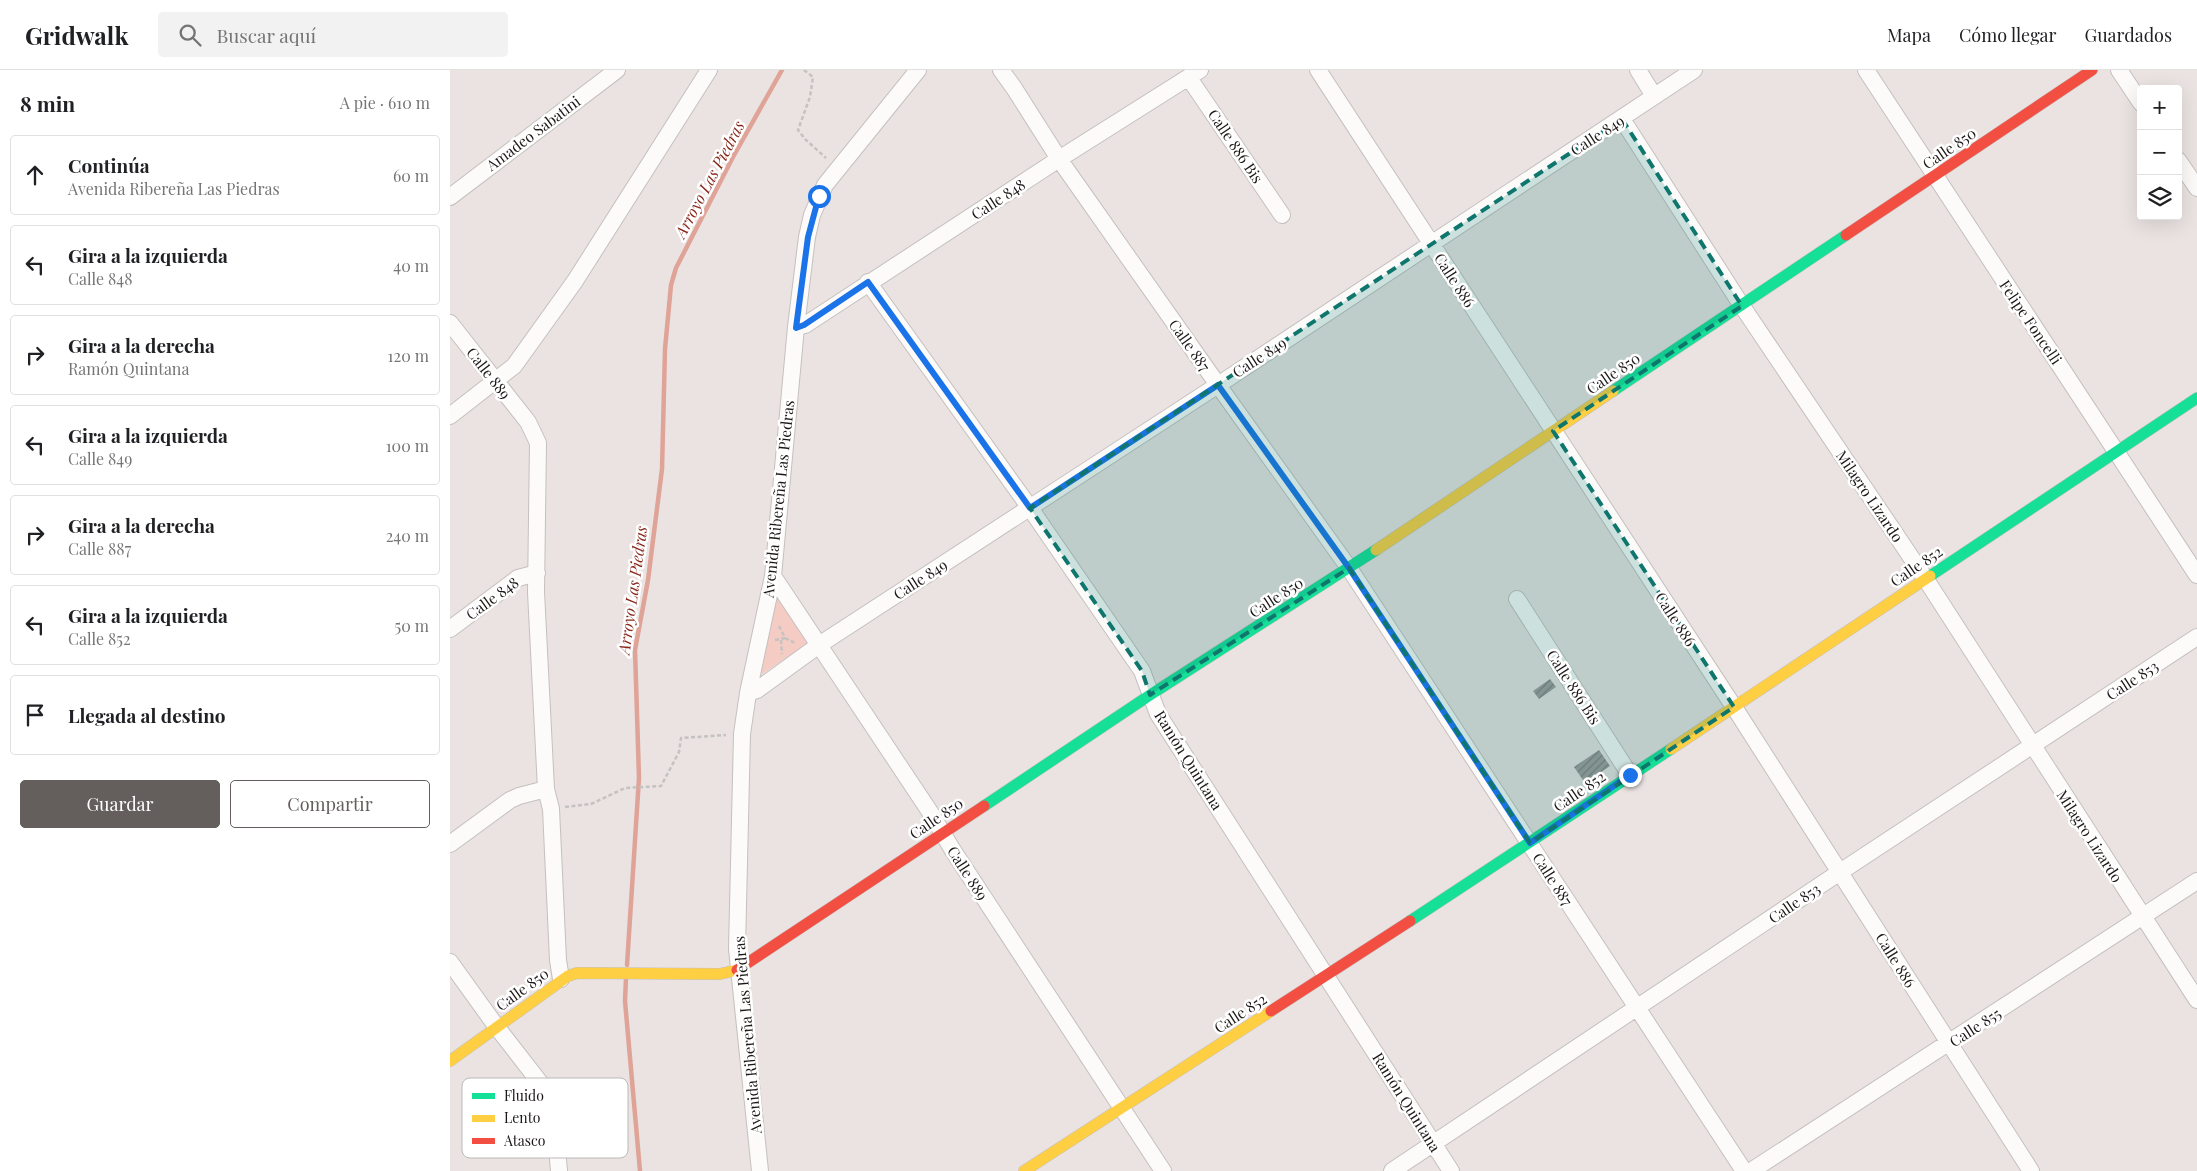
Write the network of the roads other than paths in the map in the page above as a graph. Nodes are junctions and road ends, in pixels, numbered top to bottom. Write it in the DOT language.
graph roads {
  1 [pos="617,70"];
  2 [pos="709,70"];
  3 [pos="918,70"];
  4 [pos="1001,70"];
  5 [pos="1318,70"];
  6 [pos="1638,70"];
  7 [pos="1694,70"];
  8 [pos="1866,70"];
  9 [pos="2092,70"];
  10 [pos="2119,70"];
  11 [pos="1195,74"];
  12 [pos="1654,96"];
  13 [pos="2137,97"];
  14 [pos="1622,119"];
  15 [pos="1059,159"];
  16 [pos="2182,166"];
  17 [pos="1934,176"];
  18 [pos="2197,188"];
  19 [pos="450,197"];
  20 [pos="1282,215"];
  21 [pos="1431,244"];
  22 [pos="868,282"];
  23 [pos="1742,306"];
  24 [pos="450,323"];
  25 [pos="796,328"];
  26 [pos="496,382"];
  27 [pos="1218,385"];
  28 [pos="2197,398"];
  29 [pos="450,416"];
  30 [pos="1553,431"];
  31 [pos="2118,452"];
  32 [pos="1030,508"];
  33 [pos="1349,568"];
  34 [pos="537,573"];
  35 [pos="2197,575"];
  36 [pos="773,576"];
  37 [pos="1925,578"];
  38 [pos="1517,599"];
  39 [pos="450,628"];
  40 [pos="2197,637"];
  41 [pos="819,645"];
  42 [pos="748,693"];
  43 [pos="1150,694"];
  44 [pos="1734,707"];
  45 [pos="2032,746"];
  46 [pos="1630,775"];
  47 [pos="546,789"];
  48 [pos="942,832"];
  49 [pos="1530,843"];
  50 [pos="450,844"];
  51 [pos="1840,872"];
  52 [pos="2197,881"];
  53 [pos="2143,916"];
  54 [pos="450,962"];
  55 [pos="739,970"];
  56 [pos="1326,974"];
  57 [pos="561,979"];
  58 [pos="2197,1000"];
  59 [pos="1636,1008"];
  60 [pos="496,1026"];
  61 [pos="1949,1044"];
  62 [pos="450,1061"];
  63 [pos="536,1078"];
  64 [pos="1122,1107"];
  65 [pos="1433,1145"];
  66 [pos="558,1158"];
  67 [pos="559,1171"];
  68 [pos="760,1171"];
  69 [pos="1024,1171"];
  70 [pos="1163,1171"];
  71 [pos="1392,1171"];
  72 [pos="1451,1171"];
  73 [pos="1744,1171"];
  74 [pos="1751,1171"];
  75 [pos="2032,1171"];
  1 -- 19 [label="street, Amadeo Sabatini"];
  2 -- 26 [label="street"];
  3 -- 25 [label="street, Avenida Ribereña Las Piedras"];
  4 -- 15 [label="street, Calle 887"];
  5 -- 21 [label="street, Calle 886"];
  6 -- 12 [label="street"];
  7 -- 12 [label="street, Calle 849"];
  8 -- 17 [label="street, Felipe Foncelli"];
  9 -- 17 [label="main road, Calle 850"];
  10 -- 13 [label="street"];
  11 -- 15 [label="street, Calle 848"];
  11 -- 20 [label="street, Calle 886 Bis"];
  12 -- 14 [label="street, Calle 849"];
  14 -- 21 [label="street, Calle 849"];
  14 -- 23 [label="street, Milagro Lizardo"];
  15 -- 22 [label="street, Calle 848"];
  15 -- 27 [label="street, Calle 887"];
  16 -- 18 [label="street"];
  17 -- 23 [label="main road, Calle 850"];
  17 -- 31 [label="street, Felipe Foncelli"];
  21 -- 27 [label="street, Calle 849"];
  21 -- 30 [label="street, Calle 886"];
  22 -- 25 [label="street, Calle 848"];
  22 -- 32 [label="street, Ramón Quintana"];
  23 -- 30 [label="main road, Calle 850"];
  23 -- 37 [label="street, Milagro Lizardo"];
  24 -- 26 [label="street, Calle 889"];
  25 -- 36 [label="street, Avenida Ribereña Las Piedras"];
  26 -- 29 [label="street"];
  26 -- 34 [label="street, Calle 889"];
  27 -- 32 [label="street, Calle 849"];
  27 -- 33 [label="street, Calle 887"];
  28 -- 31 [label="main road, Calle 852"];
  30 -- 33 [label="main road, Calle 850"];
  30 -- 44 [label="street, Calle 886"];
  31 -- 35 [label="street, Felipe Foncelli"];
  31 -- 37 [label="main road, Calle 852"];
  32 -- 41 [label="street, Calle 849"];
  32 -- 43 [label="street, Ramón Quintana"];
  33 -- 43 [label="main road, Calle 850"];
  33 -- 49 [label="street, Calle 887"];
  34 -- 39 [label="street, Calle 848"];
  34 -- 47 [label="street"];
  36 -- 41 [label="street, Calle 889"];
  36 -- 42 [label="street, Avenida Ribereña Las Piedras"];
  37 -- 44 [label="main road, Calle 852"];
  37 -- 45 [label="street, Milagro Lizardo"];
  38 -- 46 [label="street, Calle 886 Bis"];
  40 -- 45 [label="street, Calle 853"];
  41 -- 42 [label="street, Calle 849"];
  41 -- 48 [label="street, Calle 889"];
  42 -- 55 [label="street, Avenida Ribereña Las Piedras"];
  43 -- 48 [label="main road, Calle 850"];
  43 -- 56 [label="street, Ramón Quintana"];
  44 -- 46 [label="main road, Calle 852"];
  44 -- 51 [label="street, Calle 886"];
  45 -- 51 [label="street, Calle 853"];
  45 -- 53 [label="street, Milagro Lizardo"];
  46 -- 49 [label="main road, Calle 852"];
  47 -- 50 [label="street"];
  47 -- 57 [label="street"];
  48 -- 55 [label="main road, Calle 850"];
  48 -- 64 [label="street, Calle 889"];
  49 -- 56 [label="main road, Calle 852"];
  49 -- 59 [label="street, Calle 887"];
  51 -- 59 [label="street, Calle 853"];
  51 -- 61 [label="street, Calle 886"];
  52 -- 53 [label="street, Calle 855"];
  53 -- 58 [label="street, Milagro Lizardo"];
  53 -- 61 [label="street, Calle 855"];
  54 -- 60 [label="street"];
  55 -- 57 [label="main road, Calle 850"];
  55 -- 68 [label="street, Avenida Ribereña Las Piedras"];
  56 -- 64 [label="main road, Calle 852"];
  56 -- 65 [label="street, Ramón Quintana"];
  57 -- 60 [label="main road, Calle 850"];
  59 -- 65 [label="street, Calle 853"];
  59 -- 73 [label="street, Calle 887"];
  60 -- 62 [label="main road, Calle 850"];
  60 -- 63 [label="street"];
  61 -- 74 [label="street, Calle 855"];
  61 -- 75 [label="street, Calle 886"];
  64 -- 69 [label="main road, Calle 852"];
  64 -- 70 [label="street, Calle 889"];
  65 -- 71 [label="street, Calle 853"];
  65 -- 72 [label="street, Ramón Quintana"];
  66 -- 67 [label="street"];
}
